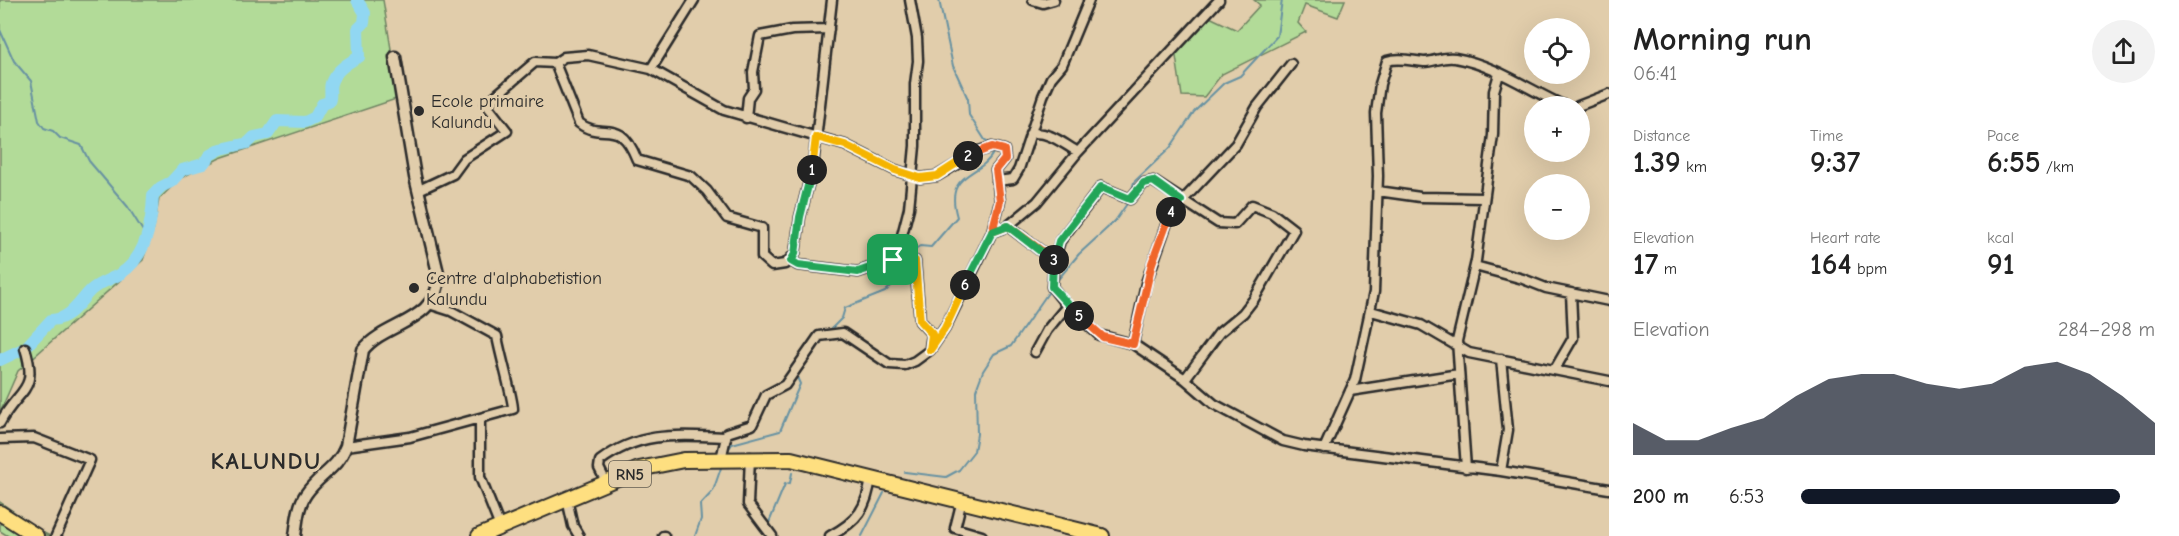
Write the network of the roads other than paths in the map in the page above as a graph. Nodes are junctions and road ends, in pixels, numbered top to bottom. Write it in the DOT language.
graph roads {
  1 [pos="694,0"];
  2 [pos="832,0"];
  3 [pos="910,0"];
  4 [pos="1033,0"];
  5 [pos="1054,0"];
  6 [pos="1089,0"];
  7 [pos="1219,0"];
  8 [pos="829,29"];
  9 [pos="395,57"];
  10 [pos="555,63"];
  11 [pos="1291,64"];
  12 [pos="651,69"];
  13 [pos="1499,74"];
  14 [pos="1608,94"];
  15 [pos="1542,96"];
  16 [pos="1590,101"];
  17 [pos="1609,106"];
  18 [pos="746,118"];
  19 [pos="1030,135"];
  20 [pos="816,137"];
  21 [pos="1078,152"];
  22 [pos="912,176"];
  23 [pos="997,181"];
  24 [pos="419,190"];
  25 [pos="1378,191"];
  26 [pos="1483,198"];
  27 [pos="1181,201"];
  28 [pos="1008,226"];
  29 [pos="992,232"];
  30 [pos="893,260"];
  31 [pos="791,261"];
  32 [pos="1053,261"];
  33 [pos="1475,266"];
  34 [pos="1571,293"];
  35 [pos="1609,301"];
  36 [pos="429,304"];
  37 [pos="1067,306"];
  38 [pos="1371,311"];
  39 [pos="1133,344"];
  40 [pos="26,348"];
  41 [pos="1458,348"];
  42 [pos="930,350"];
  43 [pos="1035,351"];
  44 [pos="1501,359"];
  45 [pos="1555,369"];
  46 [pos="1459,374"];
  47 [pos="1185,379"];
  48 [pos="1609,381"];
  49 [pos="1350,391"];
  50 [pos="480,419"];
  51 [pos="0,423"];
  52 [pos="724,437"];
  53 [pos="0,439"];
  54 [pos="346,446"];
  55 [pos="1324,449"];
  56 [pos="750,457"];
  57 [pos="721,459"];
  58 [pos="1466,468"];
  59 [pos="1501,471"];
  60 [pos="871,477"];
  61 [pos="607,484"];
  62 [pos="1609,489"];
  63 [pos="567,499"];
  64 [pos="962,500"];
  65 [pos="0,513"];
  66 [pos="500,527"];
  67 [pos="971,535"];
  68 [pos="36,536"];
  69 [pos="56,536"];
  70 [pos="295,536"];
  71 [pos="479,536"];
  72 [pos="579,536"];
  73 [pos="772,536"];
  74 [pos="830,536"];
  75 [pos="982,536"];
  76 [pos="1102,536"];
  1 -- 12 [label="street"];
  2 -- 8 [label="street"];
  3 -- 22 [label="street"];
  4 -- 5 [label="street"];
  6 -- 19 [label="street"];
  7 -- 21 [label="street"];
  8 -- 18 [label="street"];
  8 -- 20 [label="street"];
  9 -- 24 [label="street"];
  10 -- 12 [label="street"];
  10 -- 24 [label="street"];
  10 -- 31 [label="street"];
  11 -- 27 [label="street"];
  12 -- 18 [label="street"];
  13 -- 15 [label="street"];
  13 -- 25 [label="street"];
  13 -- 26 [label="street"];
  14 -- 16 [label="street"];
  14 -- 17 [label="street"];
  18 -- 20 [label="street"];
  19 -- 21 [label="street"];
  19 -- 23 [label="street"];
  20 -- 22 [label="street"];
  20 -- 31 [label="street"];
  21 -- 28 [label="street"];
  22 -- 23 [label="street"];
  22 -- 30 [label="street"];
  23 -- 29 [label="street"];
  24 -- 36 [label="street"];
  25 -- 26 [label="street"];
  25 -- 38 [label="street"];
  26 -- 33 [label="street"];
  27 -- 32 [label="street"];
  27 -- 39 [label="street"];
  27 -- 47 [label="street"];
  28 -- 29 [label="street"];
  28 -- 32 [label="street"];
  29 -- 42 [label="street"];
  30 -- 31 [label="street"];
  30 -- 42 [label="street"];
  32 -- 37 [label="street"];
  33 -- 34 [label="street"];
  33 -- 41 [label="street"];
  34 -- 35 [label="street"];
  34 -- 45 [label="street"];
  36 -- 50 [label="street"];
  36 -- 54 [label="street"];
  37 -- 39 [label="street"];
  37 -- 43 [label="street"];
  38 -- 41 [label="street"];
  38 -- 49 [label="street"];
  39 -- 47 [label="street"];
  40 -- 51 [label="street"];
  41 -- 44 [label="street"];
  41 -- 46 [label="street"];
  42 -- 52 [label="street"];
  44 -- 45 [label="street"];
  44 -- 59 [label="street"];
  45 -- 48 [label="street"];
  46 -- 49 [label="street"];
  46 -- 58 [label="street"];
  47 -- 55 [label="street"];
  49 -- 55 [label="street"];
  50 -- 54 [label="street"];
  50 -- 66 [label="street"];
  52 -- 57 [label="street"];
  52 -- 61 [label="street"];
  53 -- 69 [label="street"];
  54 -- 70 [label="street"];
  55 -- 58 [label="street"];
  56 -- 57 [label="highway, RN5"];
  56 -- 60 [label="highway, RN5"];
  56 -- 73 [label="street"];
  57 -- 61 [label="highway, RN5"];
  58 -- 59 [label="street"];
  59 -- 62 [label="street"];
  60 -- 64 [label="highway, RN5"];
  60 -- 74 [label="street"];
  61 -- 63 [label="highway, RN5"];
  63 -- 66 [label="highway, RN5"];
  63 -- 72 [label="street"];
  64 -- 67 [label="street"];
  64 -- 76 [label="highway, RN5"];
  65 -- 68 [label="highway"];
  66 -- 71 [label="highway, RN5"];
  67 -- 75 [label="street"];
}
